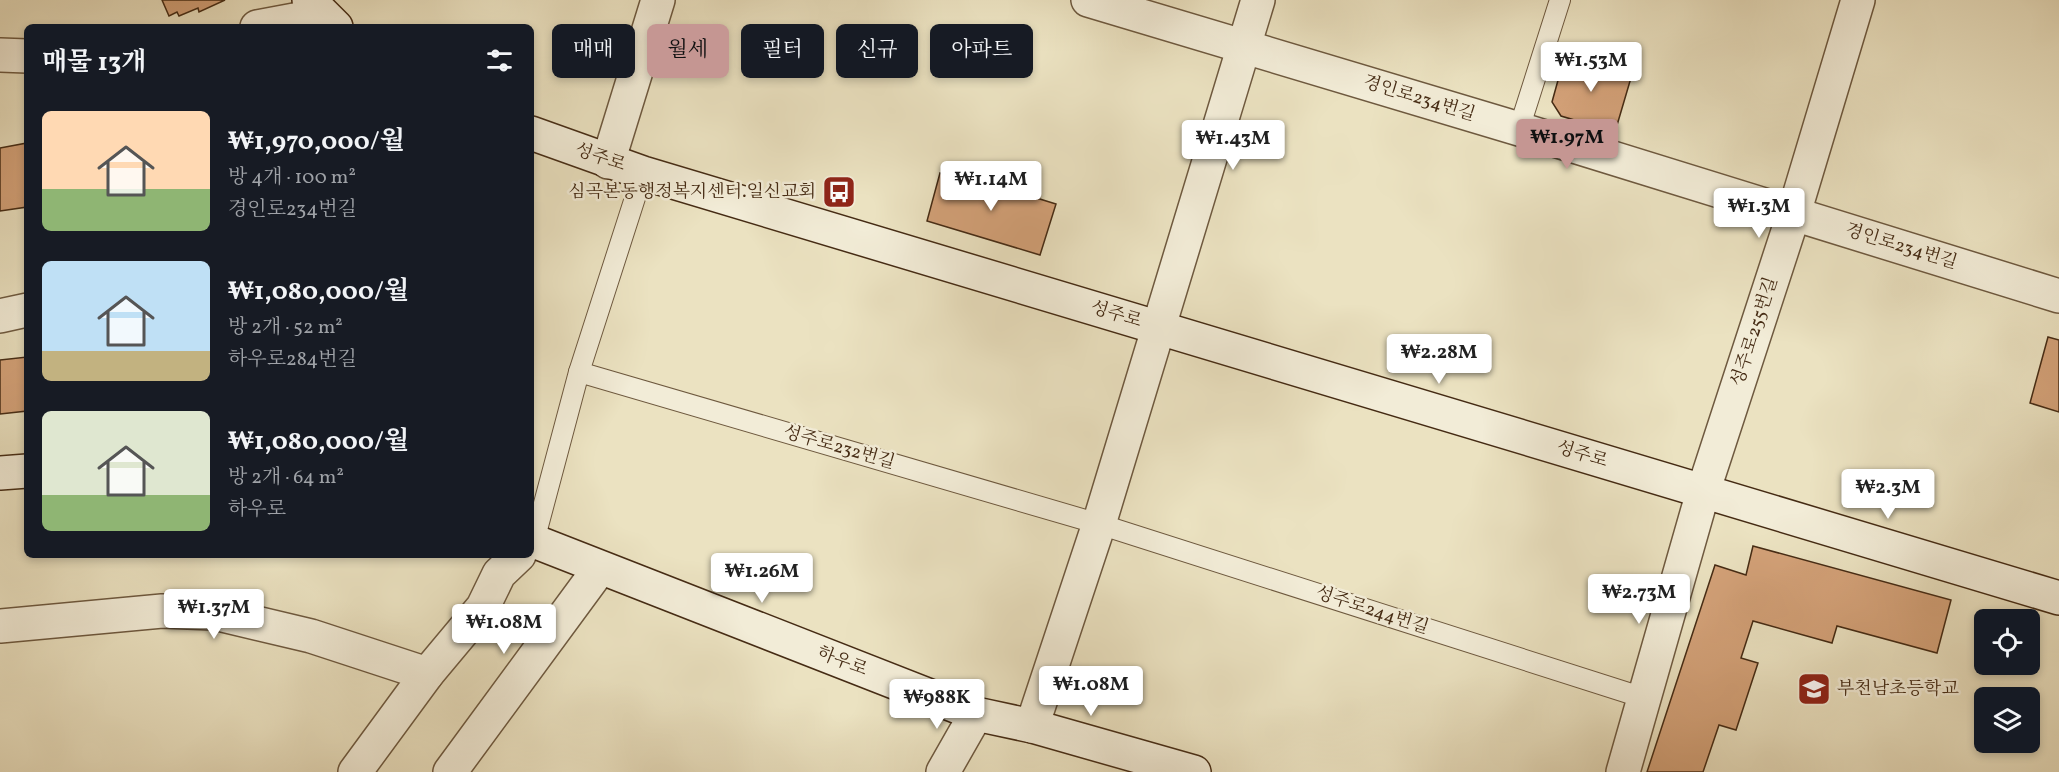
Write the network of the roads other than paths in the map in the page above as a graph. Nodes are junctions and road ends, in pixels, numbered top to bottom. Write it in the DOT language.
graph roads {
  1 [pos="658,0"];
  2 [pos="1088,0"];
  3 [pos="1258,0"];
  4 [pos="1560,0"];
  5 [pos="1858,0"];
  6 [pos="322,14"];
  7 [pos="272,24"];
  8 [pos="1243,47"];
  9 [pos="0,55"];
  10 [pos="24,56"];
  11 [pos="1519,129"];
  12 [pos="534,134"];
  13 [pos="608,162"];
  14 [pos="643,173"];
  15 [pos="1794,213"];
  16 [pos="2059,296"];
  17 [pos="24,311"];
  18 [pos="0,316"];
  19 [pos="1160,328"];
  20 [pos="579,372"];
  21 [pos="24,471"];
  22 [pos="0,473"];
  23 [pos="1703,492"];
  24 [pos="1099,524"];
  25 [pos="534,528"];
  26 [pos="534,547"];
  27 [pos="516,558"];
  28 [pos="600,568"];
  29 [pos="2059,598"];
  30 [pos="0,626"];
  31 [pos="427,674"];
  32 [pos="1644,698"];
  33 [pos="976,714"];
  34 [pos="1032,726"];
  35 [pos="1156,768"];
  36 [pos="355,772"];
  37 [pos="450,772"];
  38 [pos="943,772"];
  39 [pos="1194,772"];
  40 [pos="1623,772"];
  1 -- 13 [label="street"];
  2 -- 8 [label="street, 경인로234번길"];
  3 -- 8 [label="street"];
  4 -- 11 [label="lane"];
  5 -- 15 [label="street, 성주로255번길"];
  6 -- 7 [label="street"];
  8 -- 11 [label="street, 경인로234번길"];
  8 -- 19 [label="street"];
  9 -- 10 [label="street"];
  11 -- 15 [label="street, 경인로234번길"];
  12 -- 13 [label="street, 성주로"];
  13 -- 14 [label="street, 성주로"];
  14 -- 19 [label="street, 성주로"];
  14 -- 20 [label="lane"];
  15 -- 16 [label="street, 경인로234번길"];
  15 -- 23 [label="street, 성주로255번길"];
  17 -- 18 [label="street"];
  19 -- 23 [label="street, 성주로"];
  19 -- 24 [label="street"];
  20 -- 24 [label="lane, 성주로232번길"];
  20 -- 25 [label="lane"];
  21 -- 22 [label="street"];
  23 -- 29 [label="street, 성주로"];
  23 -- 32 [label="street"];
  24 -- 32 [label="lane, 성주로244번길"];
  24 -- 34 [label="street"];
  26 -- 28 [label="street, 하우로"];
  27 -- 31 [label="street"];
  28 -- 33 [label="street, 하우로"];
  28 -- 37 [label="street"];
  30 -- 31 [label="street"];
  31 -- 36 [label="street"];
  32 -- 40 [label="street"];
  33 -- 34 [label="street, 하우로"];
  33 -- 38 [label="street"];
  34 -- 35 [label="street, 하우로"];
  35 -- 39 [label="street, 하우로"];
}
